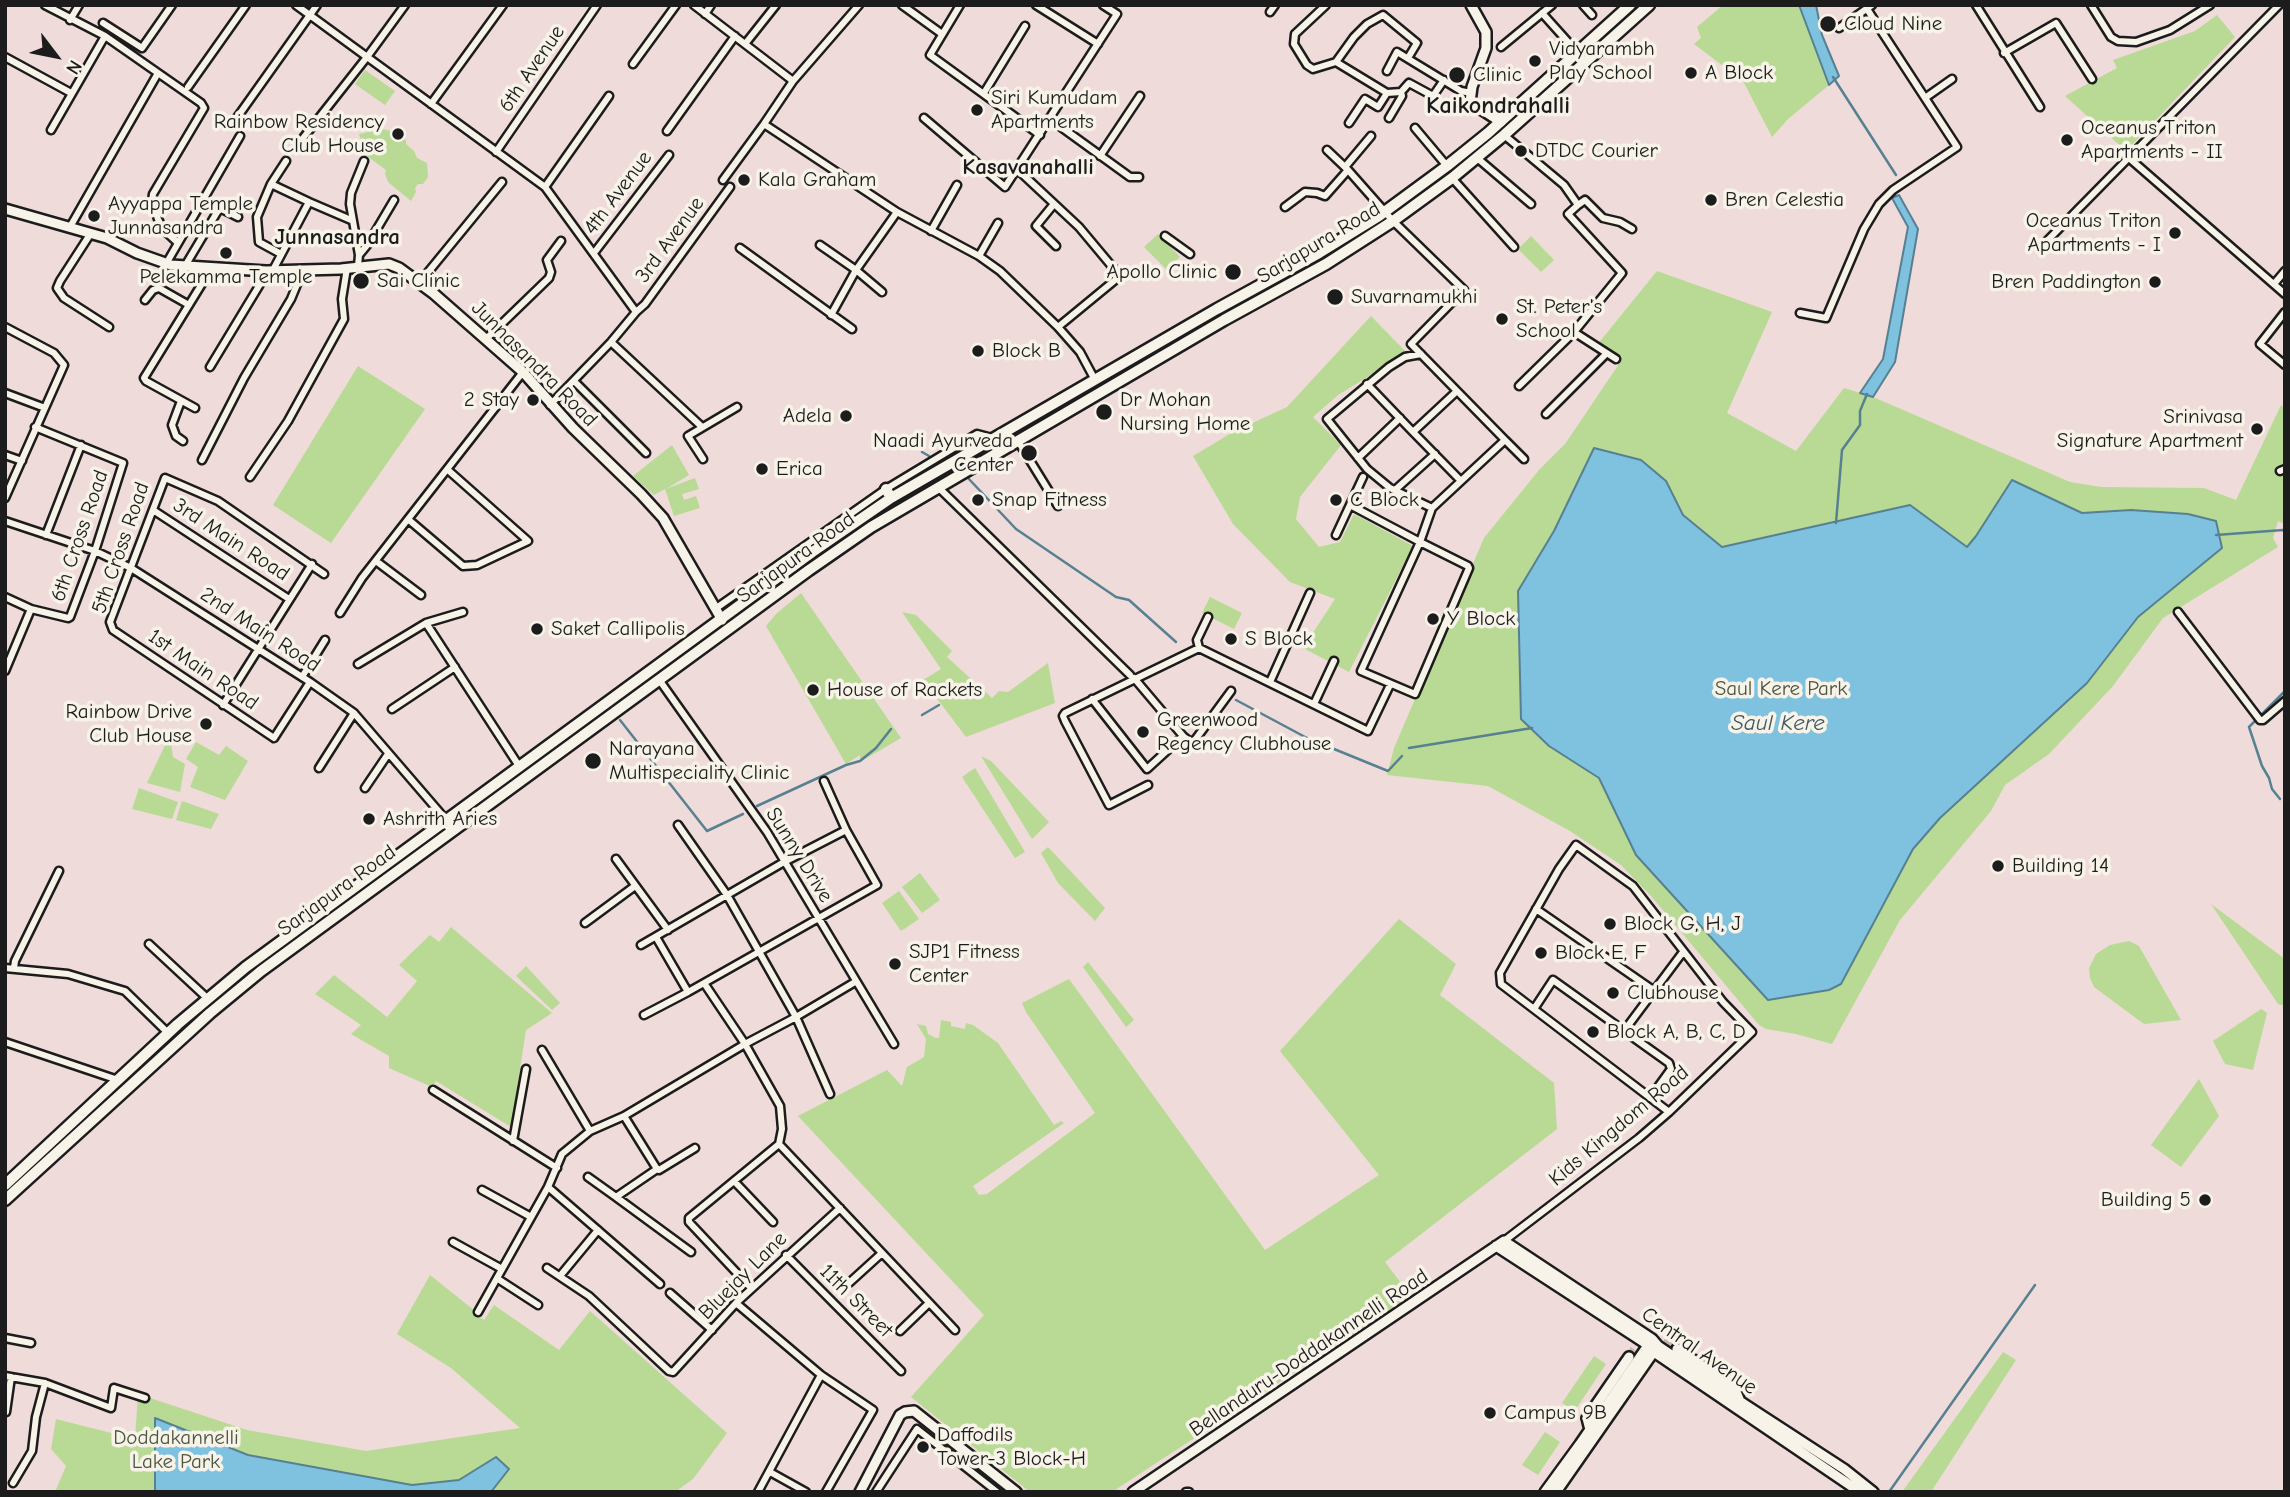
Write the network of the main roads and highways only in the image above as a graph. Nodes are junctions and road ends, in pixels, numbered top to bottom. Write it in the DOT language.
graph roads {
  1 [pos="1649,5"];
  2 [pos="1626,6"];
  3 [pos="1217,309"];
  4 [pos="1224,320"];
  5 [pos="806,556"];
  6 [pos="814,567"];
  7 [pos="12,1184"];
  8 [pos="5,1200"];
  1 -- 4 [label="main road, Sarjapura Road"];
  2 -- 3 [label="main road, Sarjapura Road"];
  3 -- 4 [label="main road"];
  3 -- 5 [label="main road, Sarjapura Road"];
  4 -- 6 [label="main road, Sarjapura Road"];
  5 -- 6 [label="main road"];
  5 -- 7 [label="main road, Sarjapura Road"];
  6 -- 7 [label="main road, Sarjapura Road"];
  7 -- 8 [label="main road, Sarjapura Road"];
}
